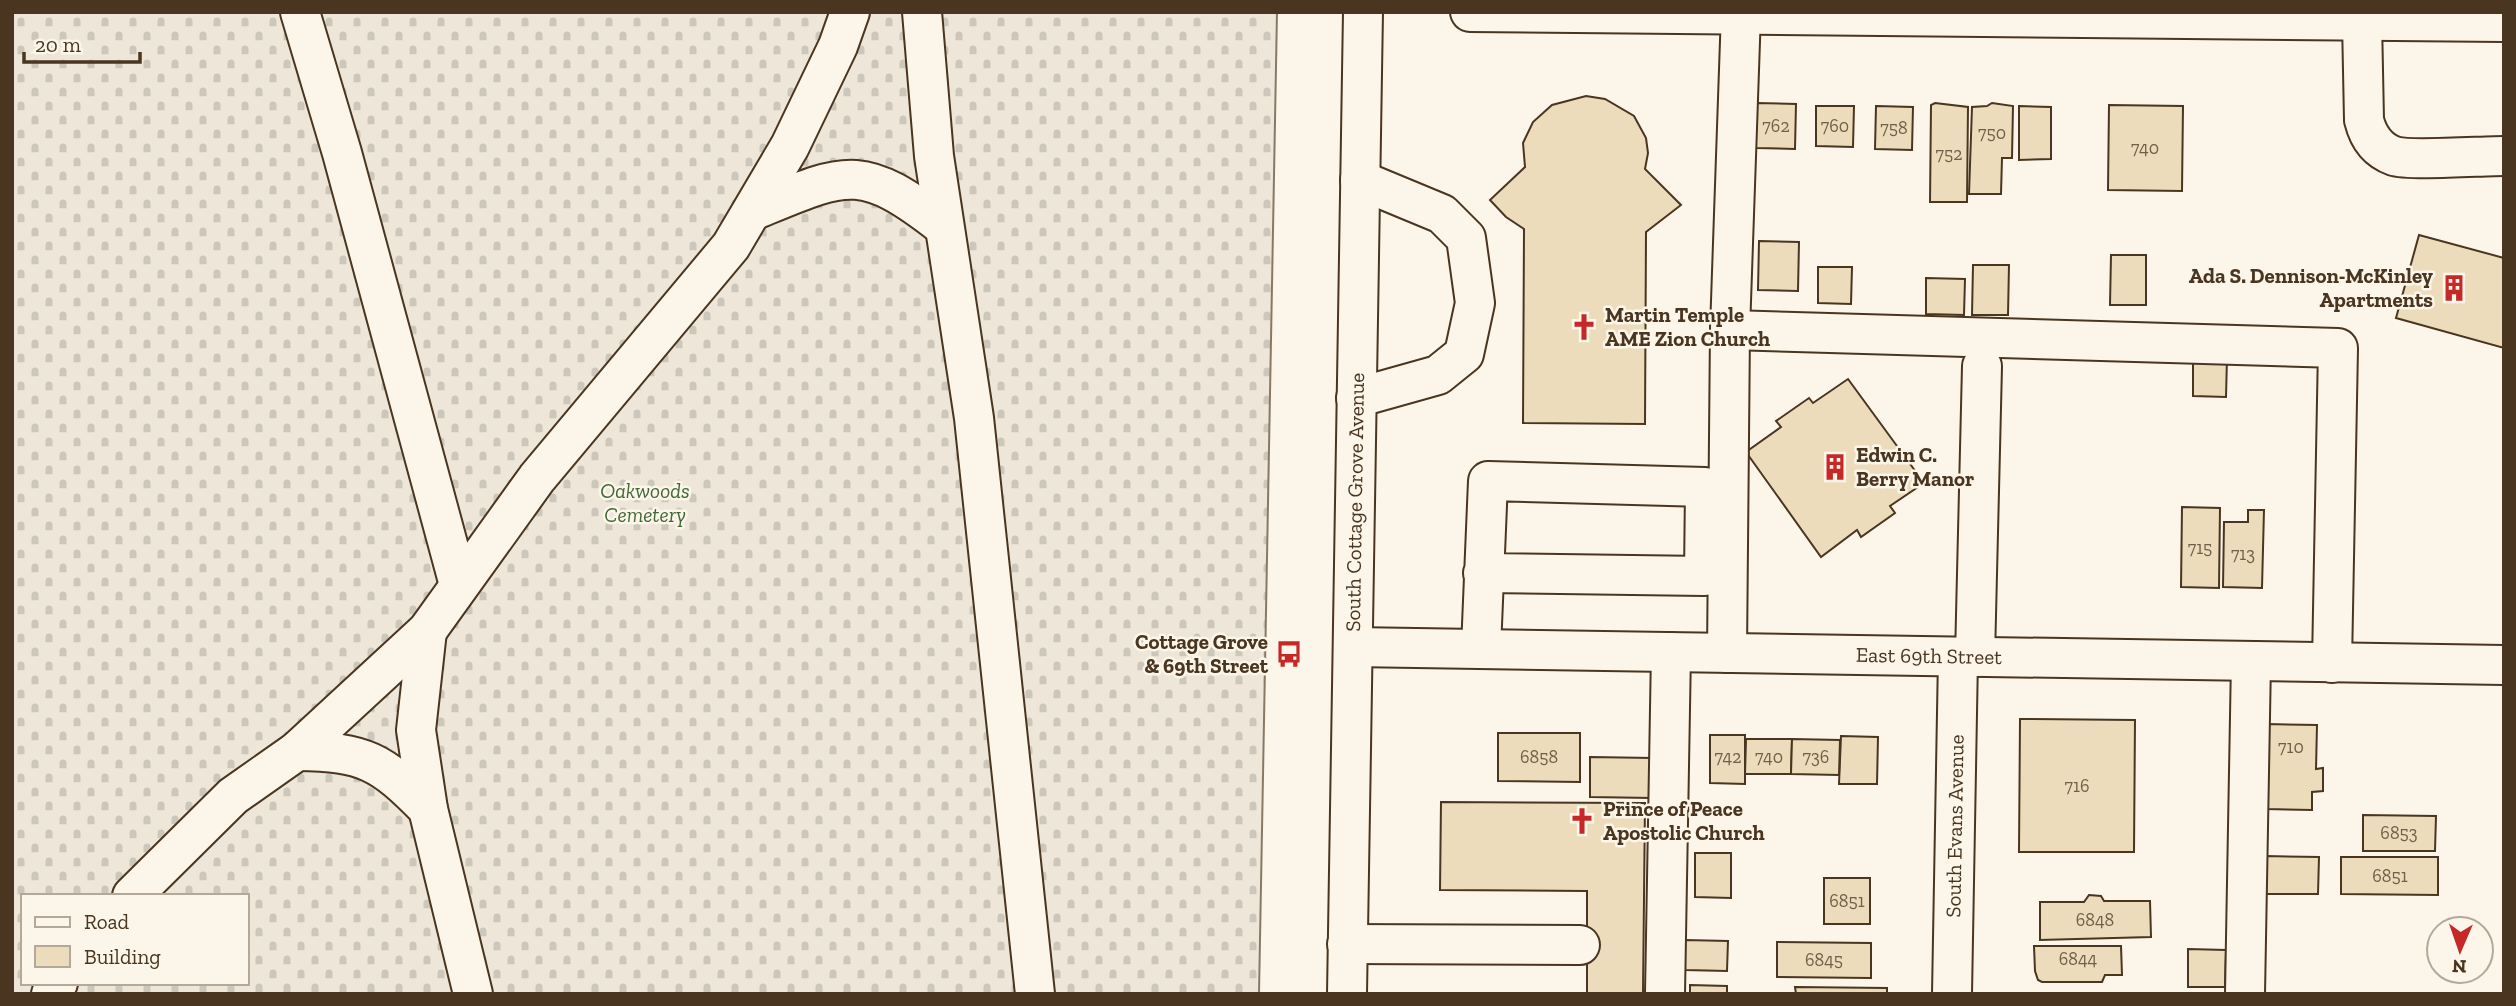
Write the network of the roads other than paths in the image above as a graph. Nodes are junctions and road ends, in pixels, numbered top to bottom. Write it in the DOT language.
graph roads {
  1 [pos="300,12"];
  2 [pos="850,12"];
  3 [pos="922,12"];
  4 [pos="1363,12"];
  5 [pos="1470,12"];
  6 [pos="1537,13"];
  7 [pos="1656,14"];
  8 [pos="1741,14"];
  9 [pos="2362,21"];
  10 [pos="2504,22"];
  11 [pos="2504,156"];
  12 [pos="1360,180"];
  13 [pos="755,210"];
  14 [pos="943,226"];
  15 [pos="1730,330"];
  16 [pos="1982,366"];
  17 [pos="1356,398"];
  18 [pos="1716,550"];
  19 [pos="1483,573"];
  20 [pos="459,585"];
  21 [pos="427,631"];
  22 [pos="1353,647"];
  23 [pos="1481,649"];
  24 [pos="1671,652"];
  25 [pos="1727,653"];
  26 [pos="1966,657"];
  27 [pos="2250,661"];
  28 [pos="2332,663"];
  29 [pos="2504,666"];
  30 [pos="297,751"];
  31 [pos="428,809"];
  32 [pos="134,894"];
  33 [pos="1348,944"];
  34 [pos="1580,945"];
  35 [pos="473,994"];
  36 [pos="1035,994"];
  37 [pos="1347,994"];
  38 [pos="1665,994"];
  39 [pos="1952,994"];
  40 [pos="2245,994"];
  1 -- 20 [label="street"];
  2 -- 13 [label="street"];
  3 -- 14 [label="street"];
  4 -- 12 [label="street, South Cottage Grove Avenue"];
  5 -- 6 [label="street"];
  6 -- 7 [label="street"];
  7 -- 8 [label="street"];
  8 -- 9 [label="street"];
  8 -- 15 [label="street"];
  9 -- 10 [label="street"];
  9 -- 11 [label="street"];
  12 -- 17 [label="street, South Cottage Grove Avenue"];
  12 -- 17 [label="street"];
  13 -- 14 [label="street"];
  13 -- 20 [label="street"];
  14 -- 36 [label="street"];
  15 -- 18 [label="street"];
  15 -- 28 [label="street"];
  16 -- 26 [label="street, South Evans Avenue"];
  17 -- 22 [label="street, South Cottage Grove Avenue"];
  18 -- 19 [label="street"];
  18 -- 19 [label="street"];
  18 -- 25 [label="street"];
  19 -- 23 [label="street"];
  20 -- 21 [label="street"];
  21 -- 30 [label="street"];
  21 -- 31 [label="street"];
  22 -- 23 [label="street, East 69th Street"];
  22 -- 33 [label="street, South Cottage Grove Avenue"];
  23 -- 24 [label="street, East 69th Street"];
  24 -- 25 [label="street, East 69th Street"];
  24 -- 38 [label="street"];
  25 -- 26 [label="street, East 69th Street"];
  26 -- 27 [label="street, East 69th Street"];
  26 -- 39 [label="street, South Evans Avenue"];
  27 -- 28 [label="street, East 69th Street"];
  27 -- 40 [label="street"];
  28 -- 29 [label="street, East 69th Street"];
  30 -- 31 [label="street"];
  30 -- 32 [label="street"];
  31 -- 35 [label="street"];
  33 -- 34 [label="street"];
  33 -- 37 [label="street, South Cottage Grove Avenue"];
}
